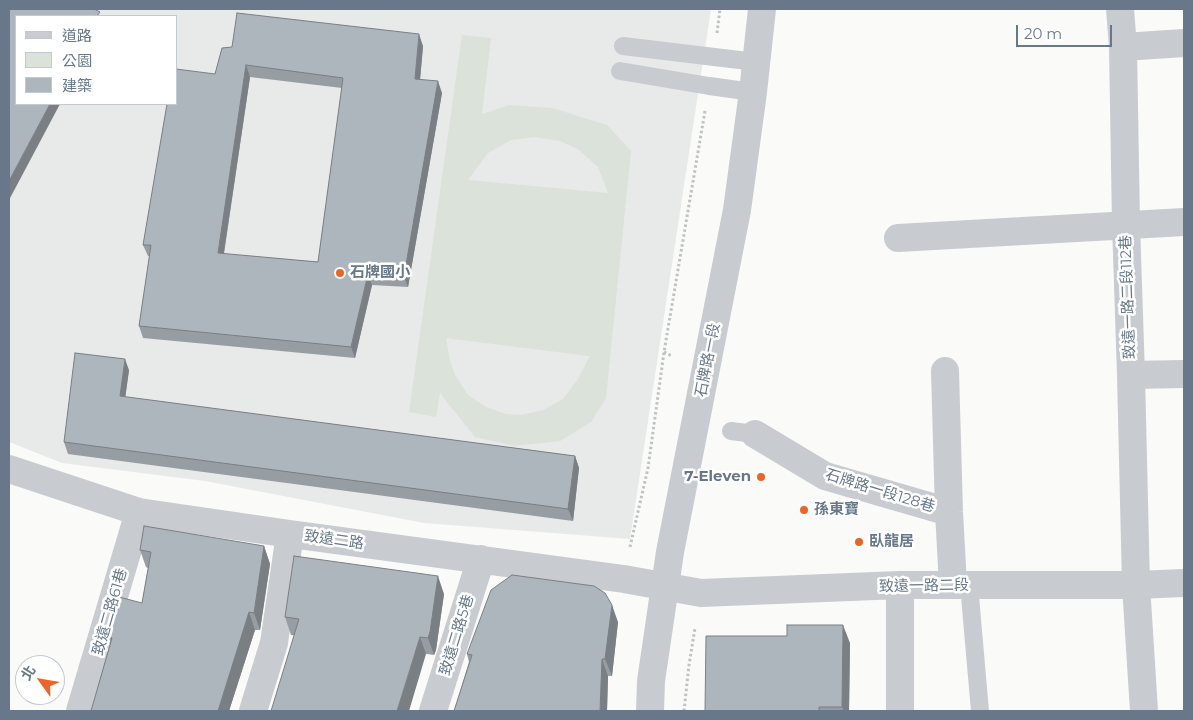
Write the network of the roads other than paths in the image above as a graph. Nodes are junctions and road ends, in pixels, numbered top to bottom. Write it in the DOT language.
graph roads {
  1 [pos="762,9"];
  2 [pos="1120,9"];
  3 [pos="1184,44"];
  4 [pos="623,46"];
  5 [pos="1122,47"];
  6 [pos="756,62"];
  7 [pos="620,71"];
  8 [pos="753,92"];
  9 [pos="1184,222"];
  10 [pos="1126,224"];
  11 [pos="898,238"];
  12 [pos="945,371"];
  13 [pos="1184,374"];
  14 [pos="1131,375"];
  15 [pos="743,433"];
  16 [pos="9,469"];
  17 [pos="139,512"];
  18 [pos="949,512"];
  19 [pos="290,534"];
  20 [pos="481,560"];
  21 [pos="1184,583"];
  22 [pos="900,585"];
  23 [pos="961,585"];
  24 [pos="1136,585"];
  25 [pos="664,586"];
  26 [pos="80,711"];
  27 [pos="253,711"];
  28 [pos="433,711"];
  29 [pos="650,711"];
  30 [pos="900,711"];
  31 [pos="980,711"];
  32 [pos="1144,711"];
  1 -- 6 [label="street, 石牌路一段"];
  2 -- 5 [label="street, 致遠一路二段112巷"];
  3 -- 5 [label="street"];
  4 -- 6 [label="lane"];
  5 -- 10 [label="street, 致遠一路二段112巷"];
  6 -- 8 [label="street, 石牌路一段"];
  7 -- 8 [label="lane"];
  8 -- 25 [label="street, 石牌路一段"];
  9 -- 10 [label="street"];
  10 -- 11 [label="street"];
  10 -- 14 [label="street, 致遠一路二段112巷"];
  12 -- 18 [label="street, 石牌路一段128巷"];
  13 -- 14 [label="street"];
  14 -- 24 [label="street, 致遠一路二段112巷"];
  15 -- 18 [label="street, 石牌路一段128巷"];
  16 -- 17 [label="street, 致遠二路"];
  17 -- 19 [label="street, 致遠二路"];
  17 -- 26 [label="street, 致遠二路61巷"];
  18 -- 23 [label="street, 石牌路一段128巷"];
  19 -- 20 [label="street, 致遠二路"];
  19 -- 27 [label="street"];
  20 -- 25 [label="street, 致遠二路"];
  20 -- 28 [label="street, 致遠二路5巷"];
  21 -- 24 [label="street, 致遠一路二段"];
  22 -- 23 [label="street, 致遠一路二段"];
  22 -- 25 [label="street, 致遠一路二段"];
  22 -- 30 [label="street"];
  23 -- 24 [label="street, 致遠一路二段"];
  23 -- 31 [label="lane"];
  24 -- 32 [label="street, 致遠一路二段112巷"];
  25 -- 29 [label="street, 石牌路一段"];
}
